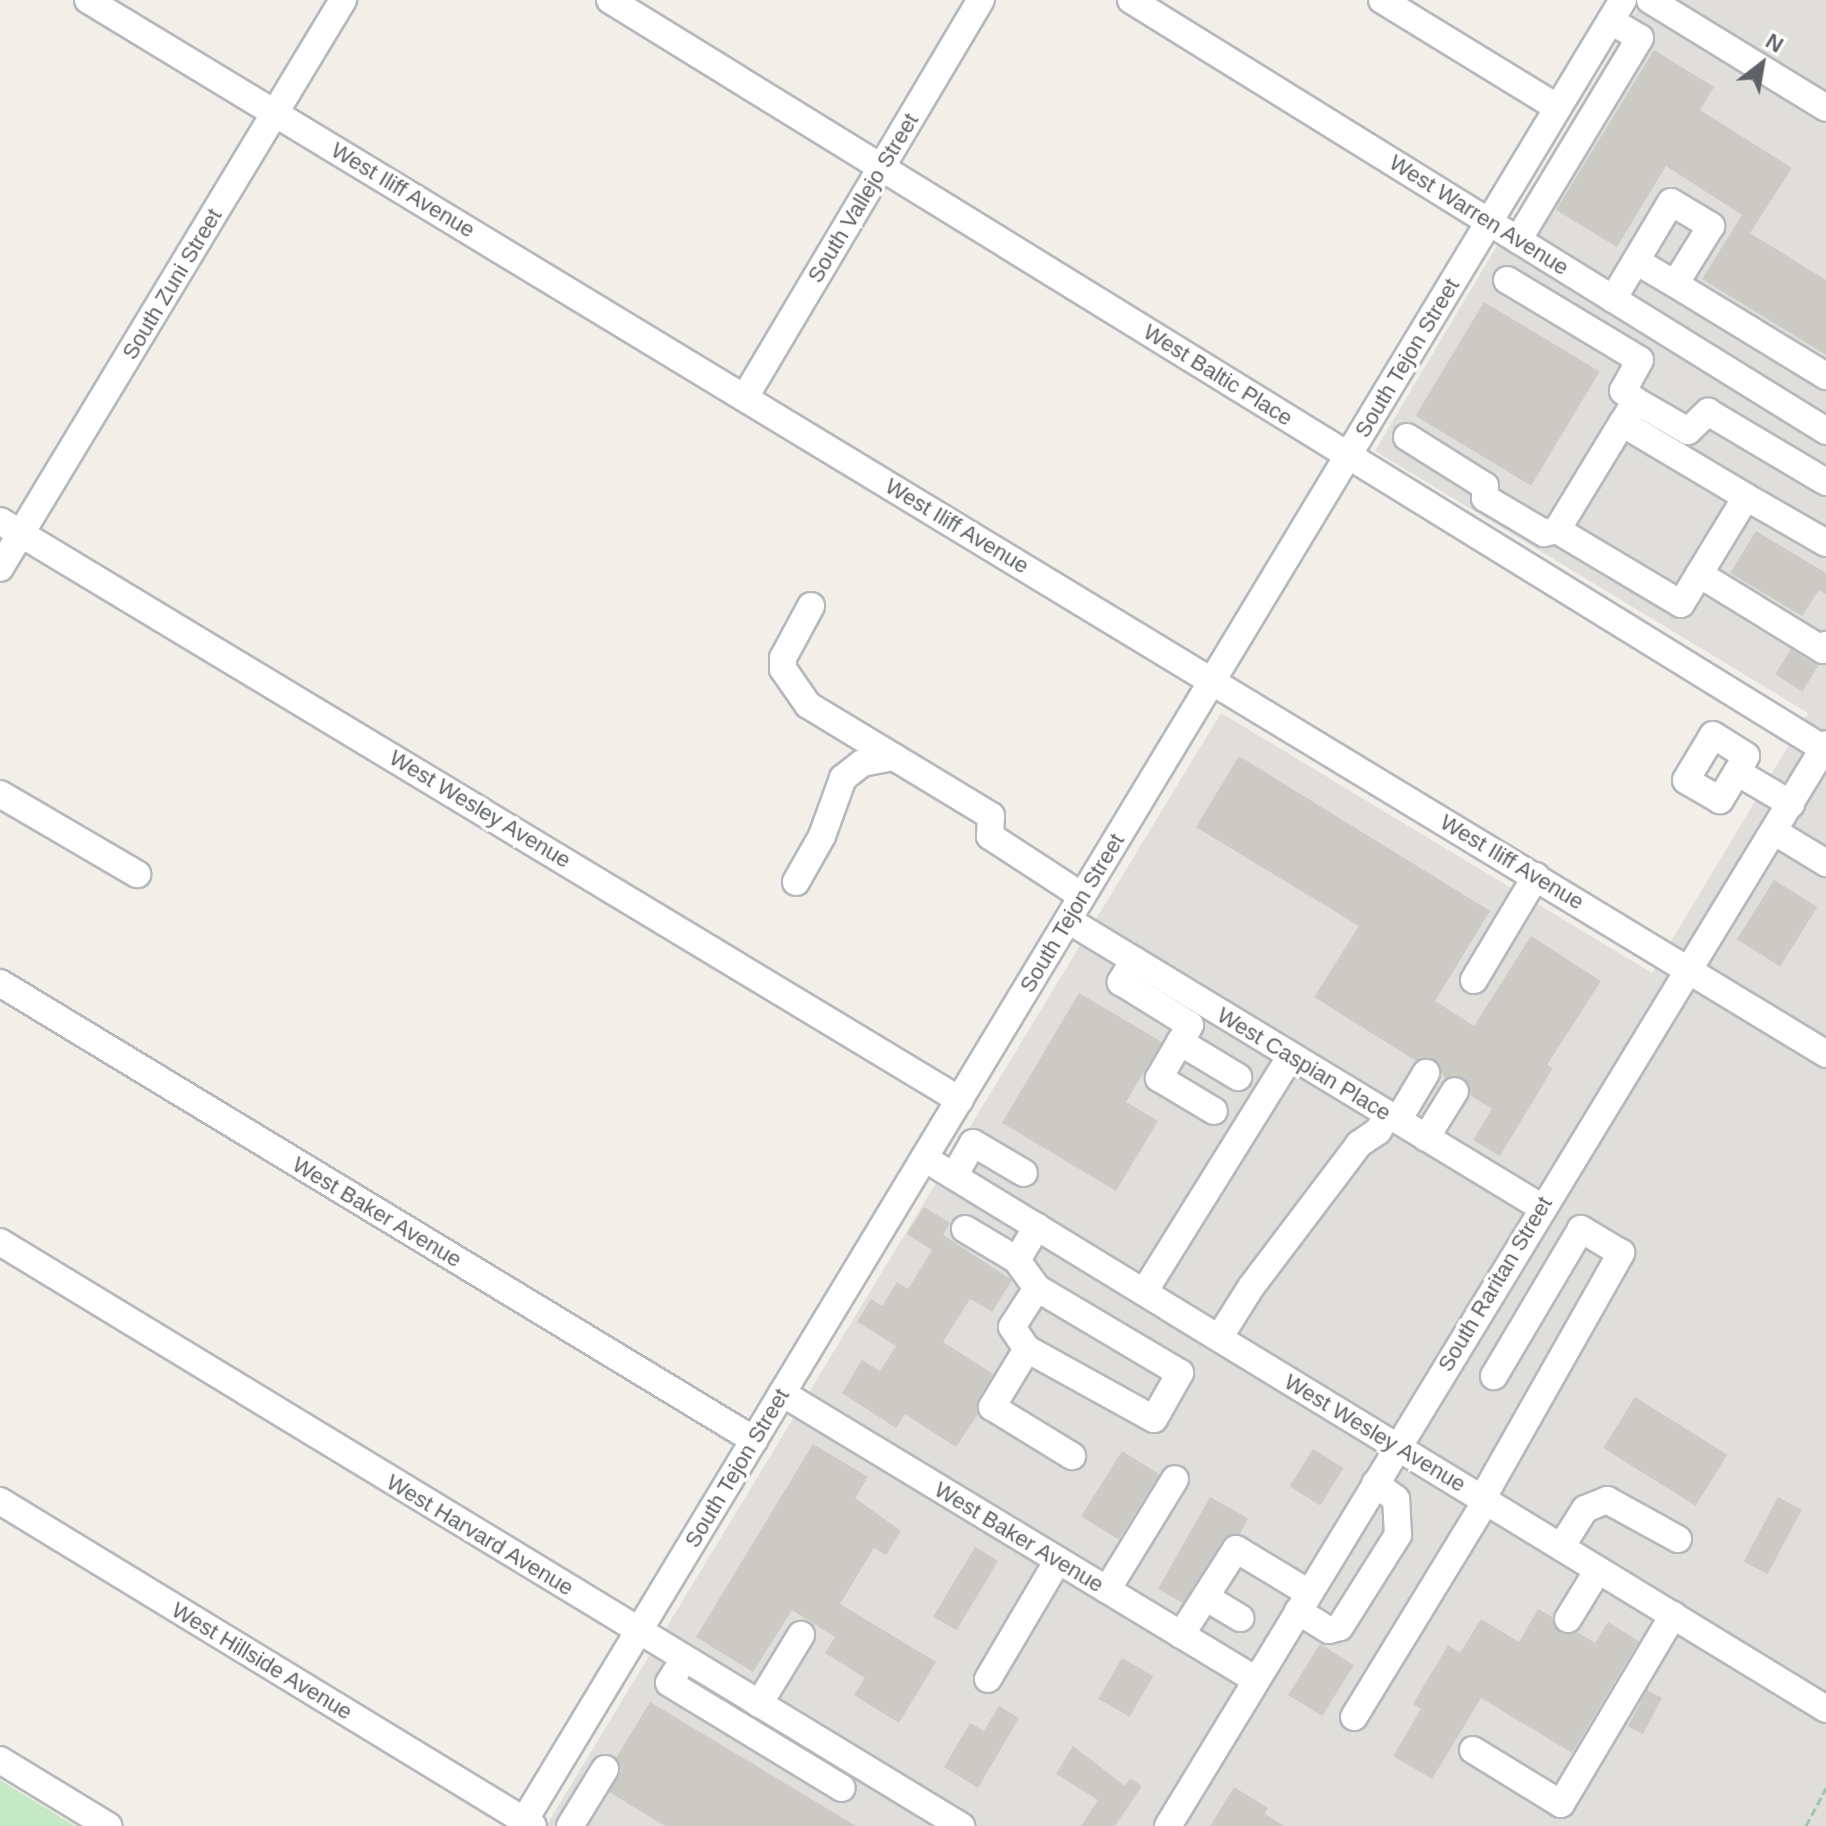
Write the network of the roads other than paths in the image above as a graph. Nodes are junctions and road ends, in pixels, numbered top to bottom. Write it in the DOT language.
graph roads {
  1 [pos="89,0"];
  2 [pos="343,0"];
  3 [pos="610,0"];
  4 [pos="981,0"];
  5 [pos="1131,0"];
  6 [pos="1382,0"];
  7 [pos="1650,0"];
  8 [pos="1617,10"];
  9 [pos="1558,108"];
  10 [pos="1826,108"];
  11 [pos="275,112"];
  12 [pos="881,167"];
  13 [pos="1489,222"];
  14 [pos="1518,240"];
  15 [pos="1636,261"];
  16 [pos="1507,280"];
  17 [pos="1675,284"];
  18 [pos="1613,299"];
  19 [pos="1826,376"];
  20 [pos="745,397"];
  21 [pos="1629,412"];
  22 [pos="1826,431"];
  23 [pos="1407,437"];
  24 [pos="1348,455"];
  25 [pos="1826,482"];
  26 [pos="1746,497"];
  27 [pos="10,527"];
  28 [pos="1557,530"];
  29 [pos="1826,543"];
  30 [pos="0,568"];
  31 [pos="1699,574"];
  32 [pos="811,606"];
  33 [pos="1826,645"];
  34 [pos="1212,680"];
  35 [pos="1825,747"];
  36 [pos="893,757"];
  37 [pos="1737,772"];
  38 [pos="0,794"];
  39 [pos="1791,804"];
  40 [pos="1775,832"];
  41 [pos="1826,863"];
  42 [pos="137,874"];
  43 [pos="1536,876"];
  44 [pos="796,882"];
  45 [pos="1082,896"];
  46 [pos="1068,920"];
  47 [pos="1689,969"];
  48 [pos="1474,980"];
  49 [pos="0,983"];
  50 [pos="1191,1023"];
  51 [pos="1826,1054"];
  52 [pos="1291,1056"];
  53 [pos="1426,1073"];
  54 [pos="1238,1077"];
  55 [pos="1455,1091"];
  56 [pos="960,1100"];
  57 [pos="1214,1111"];
  58 [pos="1393,1118"];
  59 [pos="1426,1138"];
  60 [pos="924,1158"];
  61 [pos="1024,1173"];
  62 [pos="954,1176"];
  63 [pos="1541,1207"];
  64 [pos="1037,1227"];
  65 [pos="965,1229"];
  66 [pos="0,1242"];
  67 [pos="1017,1260"];
  68 [pos="1037,1288"];
  69 [pos="1144,1292"];
  70 [pos="1219,1338"];
  71 [pos="1027,1349"];
  72 [pos="1494,1376"];
  73 [pos="782,1393"];
  74 [pos="754,1440"];
  75 [pos="1397,1447"];
  76 [pos="1072,1456"];
  77 [pos="1175,1479"];
  78 [pos="1375,1483"];
  79 [pos="1484,1500"];
  80 [pos="0,1501"];
  81 [pos="1678,1539"];
  82 [pos="1561,1547"];
  83 [pos="1058,1560"];
  84 [pos="1598,1570"];
  85 [pos="1107,1590"];
  86 [pos="1207,1598"];
  87 [pos="1303,1602"];
  88 [pos="1673,1615"];
  89 [pos="1240,1618"];
  90 [pos="1568,1619"];
  91 [pos="639,1631"];
  92 [pos="801,1635"];
  93 [pos="1181,1635"];
  94 [pos="684,1659"];
  95 [pos="988,1679"];
  96 [pos="1256,1680"];
  97 [pos="759,1704"];
  98 [pos="1826,1709"];
  99 [pos="1354,1717"];
  100 [pos="806,1732"];
  101 [pos="1473,1750"];
  102 [pos="791,1758"];
  103 [pos="0,1760"];
  104 [pos="605,1769"];
  105 [pos="842,1788"];
  106 [pos="526,1824"];
  107 [pos="108,1826"];
  108 [pos="570,1826"];
  109 [pos="961,1826"];
  110 [pos="1168,1826"];
  1 -- 11 [label="street, West Iliff Avenue"];
  2 -- 11 [label="street, South Zuni Street"];
  3 -- 12 [label="street, West Baltic Place"];
  4 -- 12 [label="street, South Vallejo Street"];
  5 -- 13 [label="street, West Warren Avenue"];
  6 -- 9 [label="street"];
  7 -- 10 [label="street"];
  8 -- 9 [label="street, South Tejon Street"];
  8 -- 14 [label="street"];
  9 -- 13 [label="street, South Tejon Street"];
  11 -- 20 [label="street, West Iliff Avenue"];
  11 -- 27 [label="street, South Zuni Street"];
  12 -- 20 [label="street, South Vallejo Street"];
  12 -- 24 [label="street, West Baltic Place"];
  13 -- 14 [label="street, West Warren Avenue"];
  13 -- 24 [label="street, South Tejon Street"];
  14 -- 18 [label="street, West Warren Avenue"];
  15 -- 17 [label="street"];
  15 -- 17 [label="street"];
  15 -- 18 [label="street"];
  16 -- 21 [label="street"];
  17 -- 19 [label="street"];
  18 -- 22 [label="street, West Warren Avenue"];
  20 -- 34 [label="street, West Iliff Avenue"];
  21 -- 25 [label="street"];
  21 -- 26 [label="street"];
  21 -- 28 [label="street"];
  23 -- 28 [label="street"];
  24 -- 34 [label="street, South Tejon Street"];
  24 -- 35 [label="street, West Baltic Place"];
  26 -- 29 [label="street"];
  26 -- 31 [label="street"];
  27 -- 30 [label="street, South Zuni Street"];
  27 -- 56 [label="street, West Wesley Avenue"];
  28 -- 31 [label="street"];
  31 -- 33 [label="street"];
  32 -- 36 [label="street"];
  34 -- 43 [label="street, West Iliff Avenue"];
  34 -- 45 [label="street, South Tejon Street"];
  35 -- 39 [label="street, South Raritan Street"];
  36 -- 44 [label="street"];
  36 -- 45 [label="street"];
  37 -- 39 [label="street"];
  38 -- 42 [label="street"];
  39 -- 40 [label="street, South Raritan Street"];
  40 -- 41 [label="street"];
  40 -- 47 [label="street, South Raritan Street"];
  43 -- 47 [label="street, West Iliff Avenue"];
  43 -- 48 [label="street"];
  45 -- 46 [label="street, South Tejon Street"];
  46 -- 50 [label="street, West Caspian Place"];
  46 -- 56 [label="street, South Tejon Street"];
  47 -- 51 [label="street, West Iliff Avenue"];
  47 -- 63 [label="street, South Raritan Street"];
  49 -- 74 [label="street, West Baker Avenue"];
  50 -- 52 [label="street, West Caspian Place"];
  50 -- 54 [label="street"];
  50 -- 57 [label="street"];
  52 -- 58 [label="street, West Caspian Place"];
  52 -- 69 [label="street"];
  53 -- 58 [label="street"];
  55 -- 59 [label="street"];
  56 -- 60 [label="street, South Tejon Street"];
  58 -- 59 [label="street, West Caspian Place"];
  58 -- 70 [label="street"];
  59 -- 63 [label="street, West Caspian Place"];
  60 -- 62 [label="street, West Wesley Avenue"];
  60 -- 73 [label="street, South Tejon Street"];
  61 -- 62 [label="street"];
  62 -- 64 [label="street, West Wesley Avenue"];
  63 -- 75 [label="street, South Raritan Street"];
  64 -- 67 [label="street"];
  64 -- 69 [label="street, West Wesley Avenue"];
  65 -- 67 [label="street"];
  66 -- 91 [label="street, West Harvard Avenue"];
  67 -- 68 [label="street"];
  68 -- 71 [label="street"];
  68 -- 71 [label="street"];
  69 -- 70 [label="street, West Wesley Avenue"];
  70 -- 75 [label="street, West Wesley Avenue"];
  71 -- 76 [label="street"];
  72 -- 79 [label="street"];
  73 -- 74 [label="street, South Tejon Street"];
  73 -- 83 [label="street, West Baker Avenue"];
  74 -- 91 [label="street, South Tejon Street"];
  75 -- 78 [label="street, South Raritan Street"];
  75 -- 79 [label="street, West Wesley Avenue"];
  77 -- 85 [label="street"];
  78 -- 87 [label="street, South Raritan Street"];
  78 -- 87 [label="street"];
  79 -- 82 [label="street, West Wesley Avenue"];
  79 -- 99 [label="street"];
  80 -- 106 [label="street, West Hillside Avenue"];
  81 -- 82 [label="street"];
  82 -- 84 [label="street, West Wesley Avenue"];
  83 -- 85 [label="street, West Baker Avenue"];
  83 -- 95 [label="street"];
  84 -- 88 [label="street, West Wesley Avenue"];
  84 -- 90 [label="street"];
  85 -- 93 [label="street, West Baker Avenue"];
  86 -- 87 [label="street"];
  86 -- 89 [label="street"];
  86 -- 93 [label="street"];
  87 -- 96 [label="street, South Raritan Street"];
  88 -- 98 [label="street, West Wesley Avenue"];
  88 -- 101 [label="street"];
  91 -- 94 [label="street, West Harvard Avenue"];
  91 -- 106 [label="street, South Tejon Street"];
  92 -- 97 [label="street"];
  93 -- 96 [label="street, West Baker Avenue"];
  94 -- 97 [label="street, West Harvard Avenue"];
  94 -- 102 [label="street"];
  96 -- 110 [label="street, South Raritan Street"];
  97 -- 100 [label="street, West Harvard Avenue"];
  100 -- 102 [label="street"];
  100 -- 109 [label="street, West Harvard Avenue"];
  102 -- 105 [label="street"];
  103 -- 107 [label="street"];
  104 -- 108 [label="street"];
}
